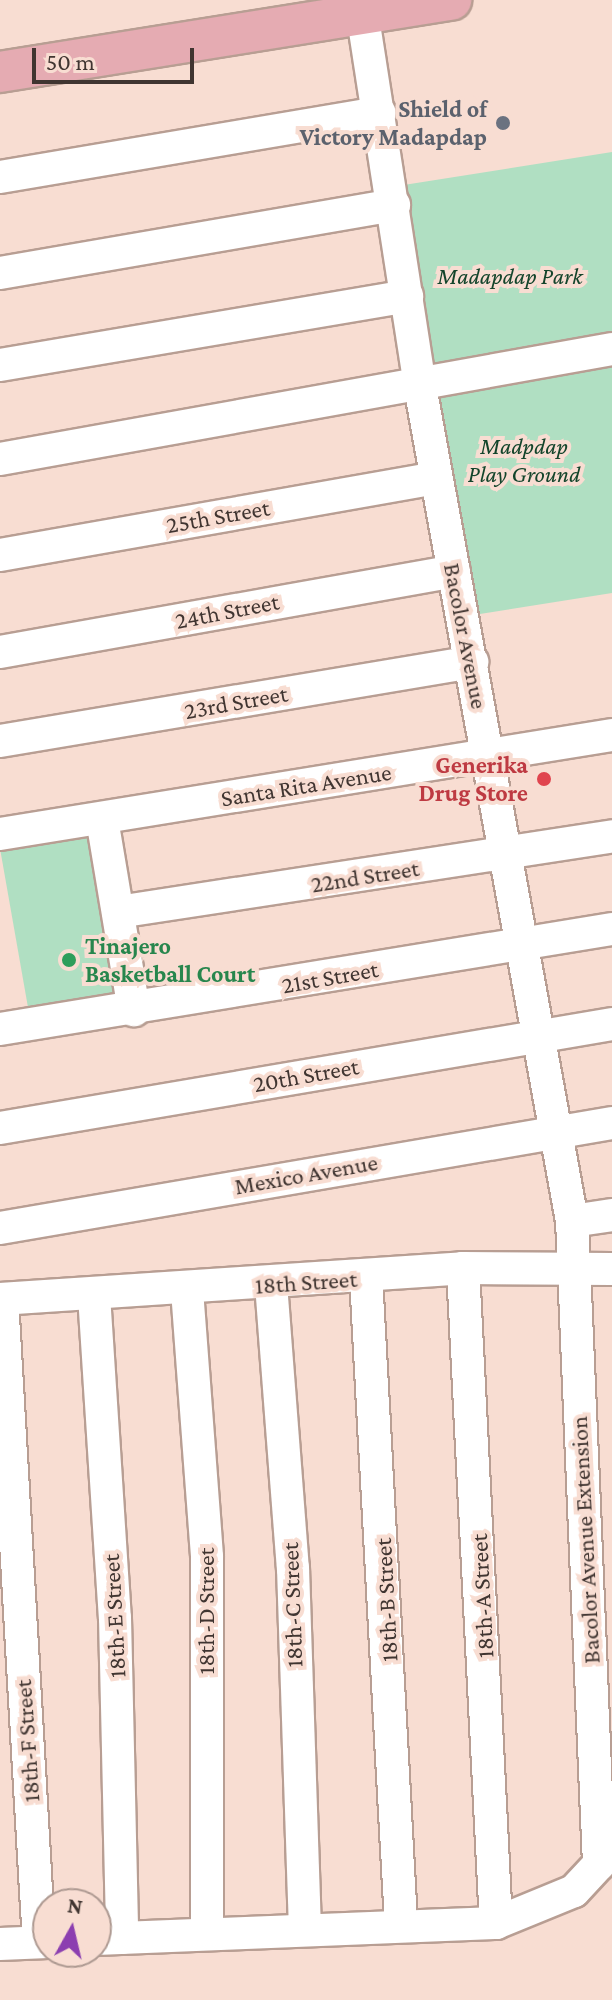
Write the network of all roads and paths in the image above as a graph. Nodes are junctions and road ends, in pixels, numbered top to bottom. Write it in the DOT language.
graph roads {
  1 [pos="451,0"];
  2 [pos="362,9"];
  3 [pos="0,72"];
  4 [pos="380,113"];
  5 [pos="0,177"];
  6 [pos="394,205"];
  7 [pos="0,273"];
  8 [pos="407,296"];
  9 [pos="612,349"];
  10 [pos="0,365"];
  11 [pos="420,386"];
  12 [pos="0,459"];
  13 [pos="436,478"];
  14 [pos="0,555"];
  15 [pos="454,571"];
  16 [pos="0,652"];
  17 [pos="472,662"];
  18 [pos="612,735"];
  19 [pos="0,741"];
  20 [pos="489,754"];
  21 [pos="102,819"];
  22 [pos="0,834"];
  23 [pos="612,836"];
  24 [pos="505,854"];
  25 [pos="118,912"];
  26 [pos="612,929"];
  27 [pos="524,944"];
  28 [pos="134,1010"];
  29 [pos="612,1024"];
  30 [pos="0,1029"];
  31 [pos="540,1035"];
  32 [pos="612,1123"];
  33 [pos="0,1128"];
  34 [pos="558,1133"];
  35 [pos="612,1215"];
  36 [pos="572,1221"];
  37 [pos="0,1228"];
  38 [pos="463,1268"];
  39 [pos="612,1269"];
  40 [pos="576,1271"];
  41 [pos="366,1277"];
  42 [pos="271,1284"];
  43 [pos="187,1290"];
  44 [pos="94,1295"];
  45 [pos="1,1299"];
  46 [pos="602,1690"];
  47 [pos="39,1888"];
  48 [pos="110,1888"];
  49 [pos="496,1923"];
  50 [pos="401,1924"];
  51 [pos="305,1926"];
  52 [pos="207,1933"];
  53 [pos="112,1938"];
  54 [pos="32,1943"];
  55 [pos="0,1944"];
  1 -- 2 [label="main road"];
  2 -- 3 [label="main road"];
  2 -- 4 [label="street, Bacolor Avenue"];
  4 -- 5 [label="street"];
  4 -- 6 [label="street, Bacolor Avenue"];
  6 -- 7 [label="street"];
  6 -- 8 [label="street, Bacolor Avenue"];
  8 -- 10 [label="street"];
  8 -- 11 [label="street, Bacolor Avenue"];
  9 -- 11 [label="street"];
  11 -- 12 [label="street"];
  11 -- 13 [label="street, Bacolor Avenue"];
  13 -- 14 [label="street, 25th Street"];
  13 -- 15 [label="street, Bacolor Avenue"];
  15 -- 16 [label="street, 24th Street"];
  15 -- 17 [label="street, Bacolor Avenue"];
  17 -- 19 [label="street, 23rd Street"];
  17 -- 20 [label="street, Bacolor Avenue"];
  18 -- 20 [label="street, Santa Rita Avenue"];
  20 -- 21 [label="street, Santa Rita Avenue"];
  20 -- 24 [label="street, Bacolor Avenue"];
  21 -- 22 [label="street, Santa Rita Avenue"];
  21 -- 25 [label="street"];
  23 -- 24 [label="street, 22nd Street"];
  24 -- 25 [label="street, 22nd Street"];
  24 -- 27 [label="street, Bacolor Avenue"];
  25 -- 28 [label="street"];
  26 -- 27 [label="street, 21st Street"];
  27 -- 28 [label="street, 21st Street"];
  27 -- 31 [label="street, Bacolor Avenue"];
  28 -- 30 [label="street, 21st Street"];
  29 -- 31 [label="street, 20th Street"];
  31 -- 33 [label="street, 20th Street"];
  31 -- 34 [label="street, Bacolor Avenue"];
  32 -- 34 [label="street, Mexico Avenue"];
  34 -- 36 [label="street, Bacolor Avenue"];
  34 -- 37 [label="street, Mexico Avenue"];
  35 -- 36 [label="street"];
  36 -- 40 [label="street, Bacolor Avenue"];
  38 -- 40 [label="street, 18th Street"];
  38 -- 41 [label="street, 18th Street"];
  38 -- 49 [label="street, 18th-A Street"];
  39 -- 40 [label="street, 18th Street"];
  40 -- 46 [label="street, Bacolor Avenue Extension"];
  41 -- 42 [label="street, 18th Street"];
  41 -- 50 [label="street, 18th-B Street"];
  42 -- 43 [label="street, 18th Street"];
  42 -- 51 [label="street, 18th-C Street"];
  43 -- 44 [label="street, 18th Street"];
  43 -- 52 [label="street, 18th-D Street"];
  44 -- 45 [label="street, 18th Street"];
  44 -- 48 [label="street, 18th-E Street"];
  45 -- 47 [label="street, 18th-F Street"];
  46 -- 49 [label="street, Bacolor Avenue Extension"];
  49 -- 50 [label="street, Bacolor Avenue Extension"];
  50 -- 51 [label="street, Bacolor Avenue Extension"];
  51 -- 52 [label="street, Bacolor Avenue Extension"];
  52 -- 53 [label="street, Bacolor Avenue Extension"];
  54 -- 55 [label="street"];
}
